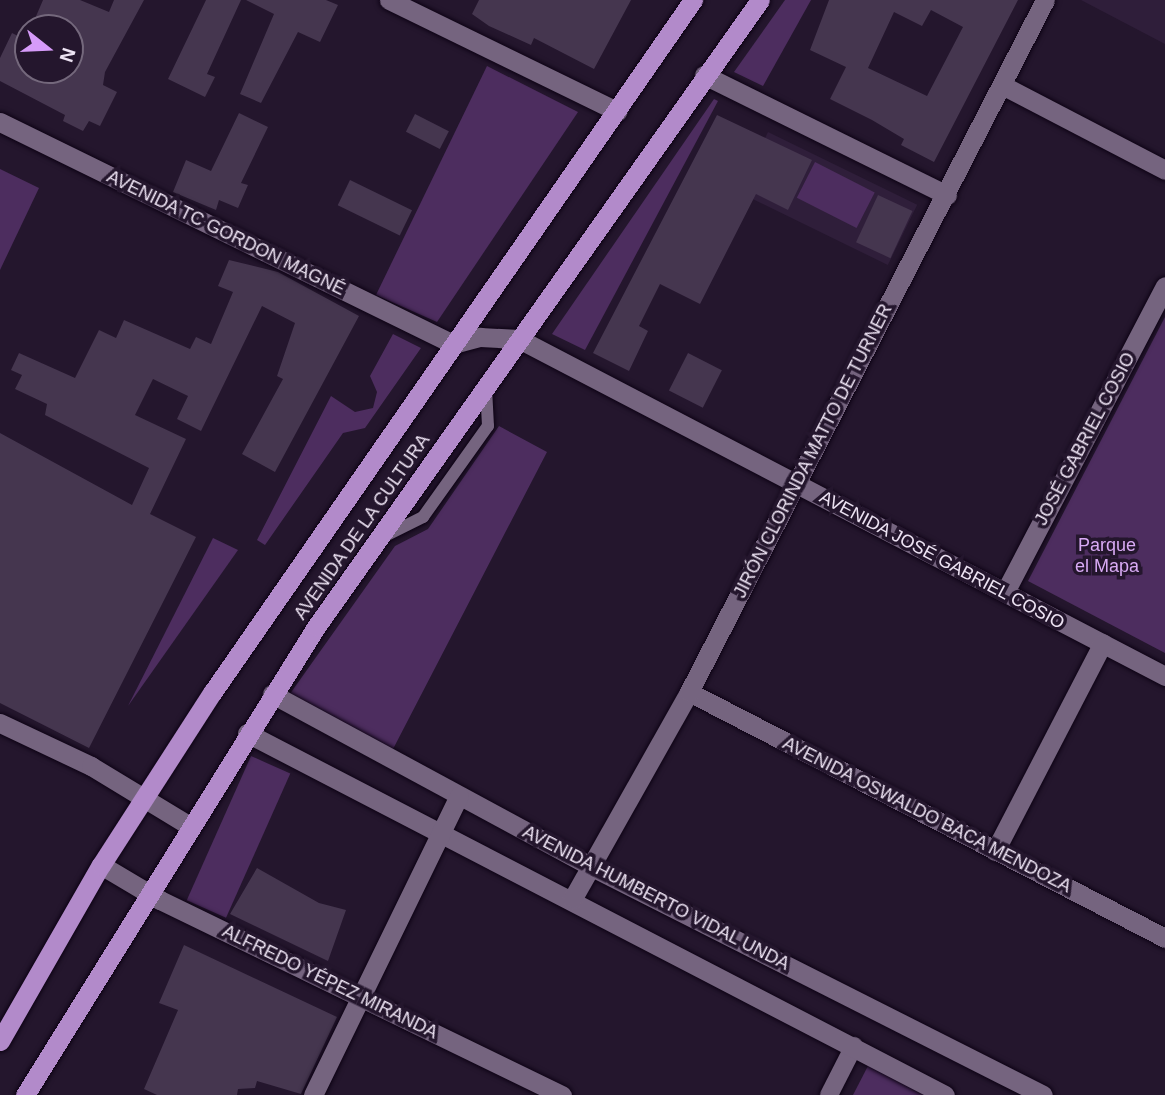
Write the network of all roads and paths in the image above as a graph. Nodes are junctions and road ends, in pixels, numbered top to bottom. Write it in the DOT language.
graph roads {
  1 [pos="389,0"];
  2 [pos="693,0"];
  3 [pos="761,0"];
  4 [pos="1045,0"];
  5 [pos="704,75"];
  6 [pos="1002,85"];
  7 [pos="617,111"];
  8 [pos="0,122"];
  9 [pos="1165,170"];
  10 [pos="947,195"];
  11 [pos="1165,286"];
  12 [pos="519,339"];
  13 [pos="453,344"];
  14 [pos="795,483"];
  15 [pos="1005,592"];
  16 [pos="1103,643"];
  17 [pos="1165,676"];
  18 [pos="689,692"];
  19 [pos="272,694"];
  20 [pos="0,723"];
  21 [pos="247,733"];
  22 [pos="459,796"];
  23 [pos="144,798"];
  24 [pos="188,825"];
  25 [pos="442,830"];
  26 [pos="995,851"];
  27 [pos="101,865"];
  28 [pos="592,866"];
  29 [pos="146,892"];
  30 [pos="573,898"];
  31 [pos="1165,938"];
  32 [pos="362,996"];
  33 [pos="0,1041"];
  34 [pos="854,1046"];
  35 [pos="24,1095"];
  36 [pos="313,1095"];
  37 [pos="562,1095"];
  38 [pos="829,1095"];
  39 [pos="946,1095"];
  40 [pos="1043,1095"];
  1 -- 7 [label="street"];
  2 -- 7 [label="highway, AVENIDA DE LA CULTURA"];
  3 -- 5 [label="highway, AVENIDA DE LA CULTURA"];
  4 -- 6 [label="street, JIRÓN CLORINDA MATTO DE TURNER"];
  5 -- 10 [label="street"];
  5 -- 12 [label="highway, AVENIDA DE LA CULTURA"];
  6 -- 9 [label="street"];
  6 -- 10 [label="street, JIRÓN CLORINDA MATTO DE TURNER"];
  7 -- 13 [label="highway, AVENIDA DE LA CULTURA"];
  8 -- 13 [label="street, AVENIDA TC GORDON MAGNÉ"];
  10 -- 14 [label="street, JIRÓN CLORINDA MATTO DE TURNER"];
  11 -- 15 [label="street, JOSÉ GABRIEL COSIO"];
  12 -- 13 [label="street, AVENIDA JOSÉ GABRIEL COSIO"];
  12 -- 14 [label="street, AVENIDA JOSÉ GABRIEL COSIO"];
  12 -- 19 [label="highway, AVENIDA DE LA CULTURA"];
  13 -- 23 [label="highway, AVENIDA DE LA CULTURA"];
  14 -- 15 [label="street, AVENIDA JOSÉ GABRIEL COSIO"];
  14 -- 18 [label="street, JIRÓN CLORINDA MATTO DE TURNER"];
  15 -- 16 [label="street, AVENIDA JOSÉ GABRIEL COSIO"];
  16 -- 17 [label="street, AVENIDA JOSÉ GABRIEL COSIO"];
  16 -- 26 [label="street"];
  18 -- 26 [label="street, AVENIDA OSWALDO BACA MENDOZA"];
  18 -- 28 [label="street, JIRÓN CLORINDA MATTO DE TURNER"];
  19 -- 21 [label="highway, AVENIDA DE LA CULTURA"];
  19 -- 22 [label="street, AVENIDA HUMBERTO VIDAL UNDA"];
  20 -- 23 [label="street"];
  21 -- 24 [label="highway, AVENIDA DE LA CULTURA"];
  21 -- 25 [label="street, AVENIDA HUMBERTO VIDAL UNDA"];
  22 -- 25 [label="street"];
  22 -- 28 [label="street, AVENIDA HUMBERTO VIDAL UNDA"];
  23 -- 24 [label="street"];
  23 -- 27 [label="highway, AVENIDA DE LA CULTURA"];
  24 -- 29 [label="highway, AVENIDA DE LA CULTURA"];
  25 -- 30 [label="street, AVENIDA HUMBERTO VIDAL UNDA"];
  25 -- 32 [label="street"];
  26 -- 31 [label="street, AVENIDA OSWALDO BACA MENDOZA"];
  27 -- 29 [label="street, ALFREDO YÉPEZ MIRANDA"];
  27 -- 33 [label="highway, AVENIDA DE LA CULTURA"];
  28 -- 30 [label="street, JIRÓN CLORINDA MATTO DE TURNER"];
  28 -- 40 [label="street, AVENIDA HUMBERTO VIDAL UNDA"];
  29 -- 32 [label="street, ALFREDO YÉPEZ MIRANDA"];
  29 -- 35 [label="highway, AVENIDA DE LA CULTURA"];
  30 -- 34 [label="street, AVENIDA HUMBERTO VIDAL UNDA"];
  32 -- 36 [label="street"];
  32 -- 37 [label="street, ALFREDO YÉPEZ MIRANDA"];
  34 -- 38 [label="street"];
  34 -- 39 [label="street, AVENIDA HUMBERTO VIDAL UNDA"];
}
